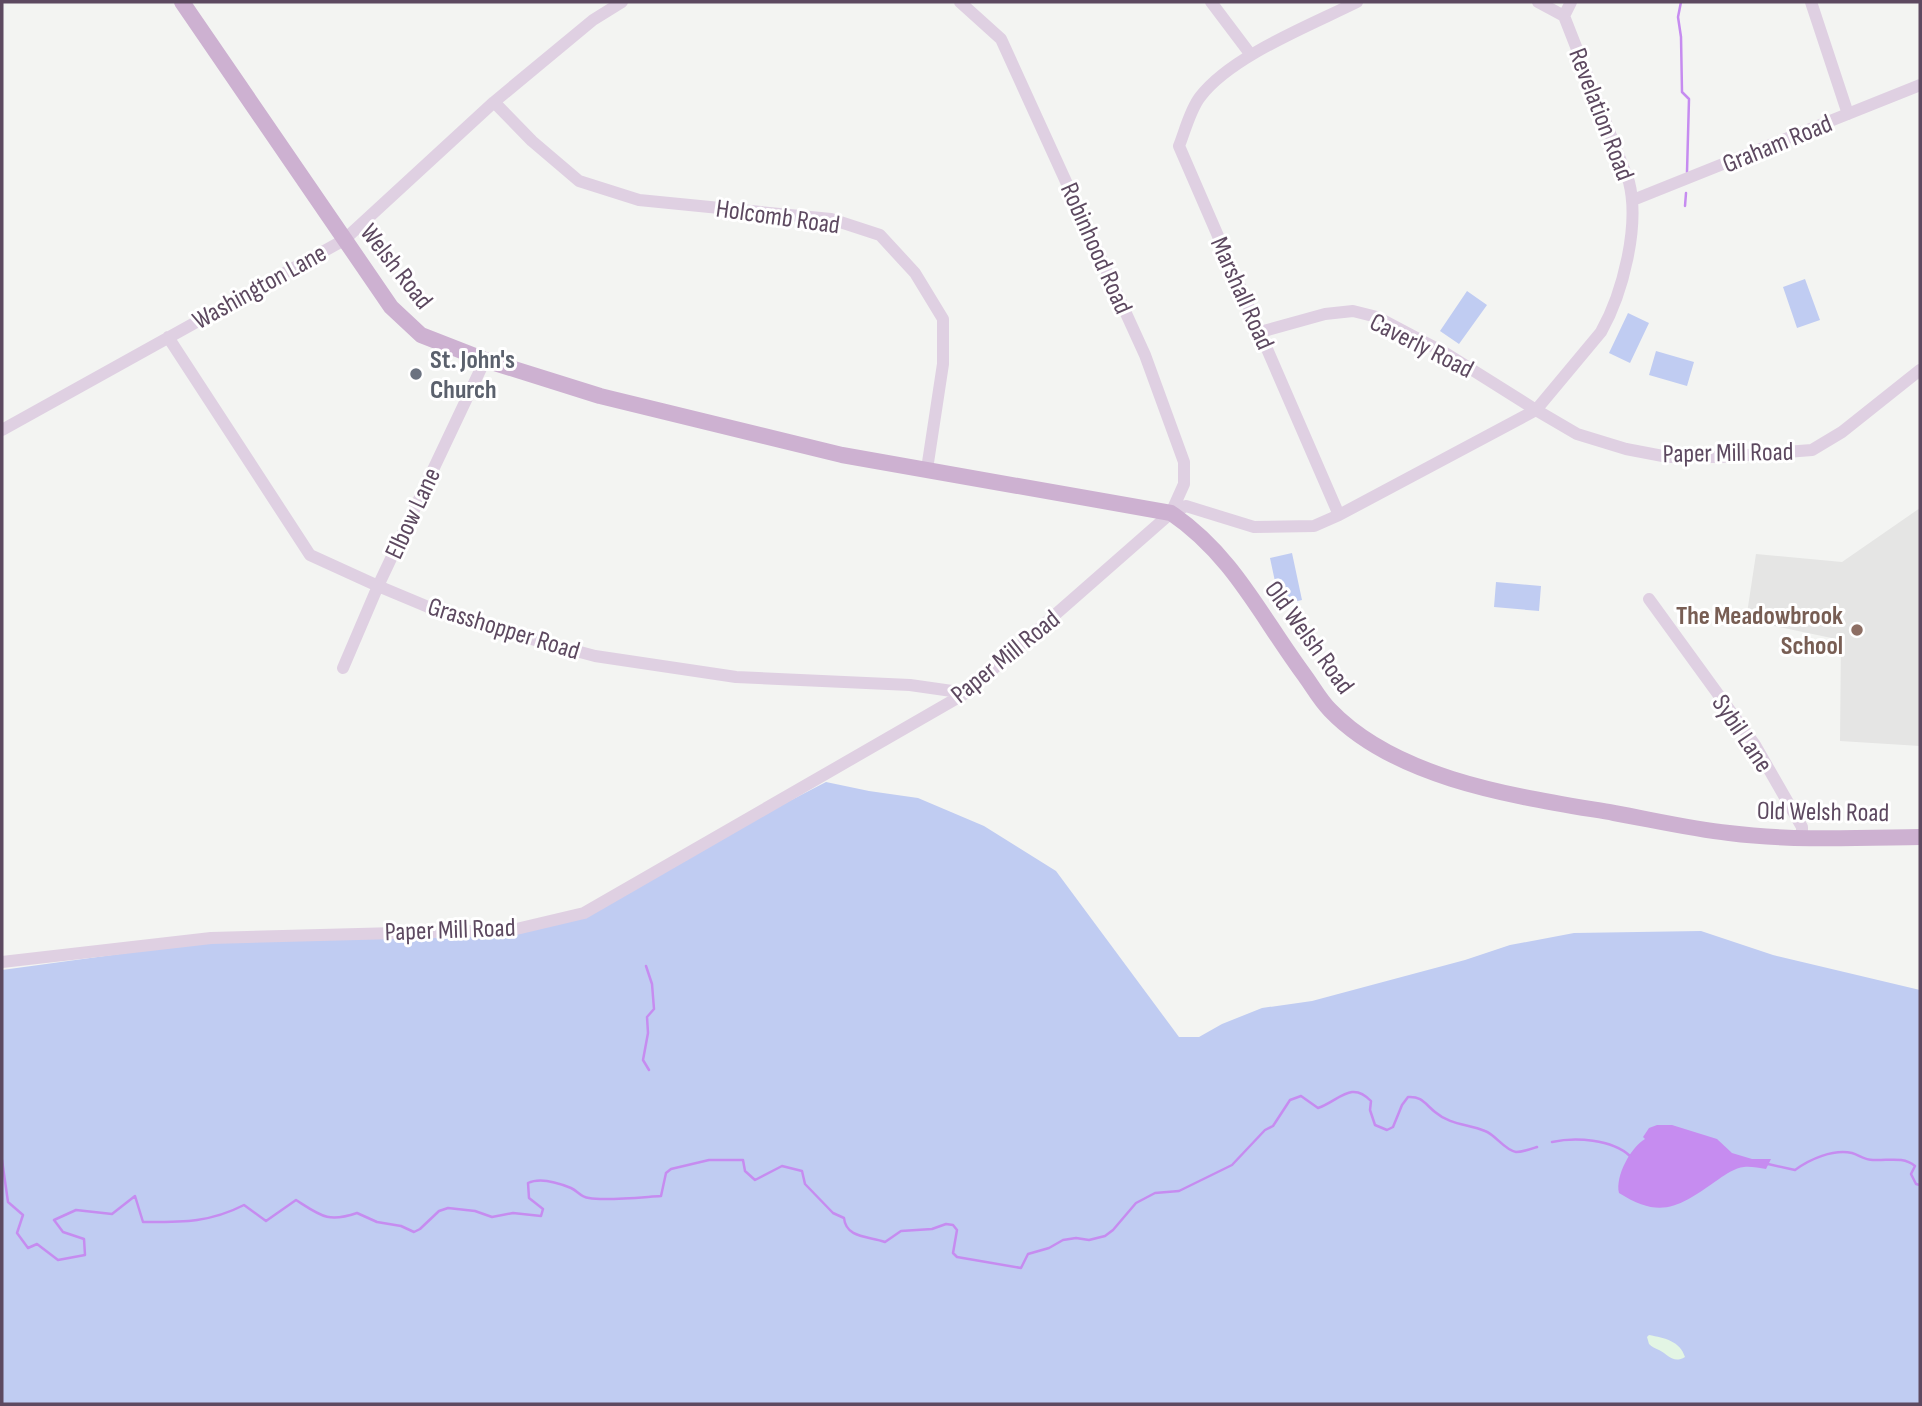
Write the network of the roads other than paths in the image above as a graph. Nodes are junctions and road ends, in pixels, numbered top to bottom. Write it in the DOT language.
graph roads {
  1 [pos="183,2"];
  2 [pos="622,2"];
  3 [pos="960,2"];
  4 [pos="1211,2"];
  5 [pos="1357,2"];
  6 [pos="1538,2"];
  7 [pos="1571,2"];
  8 [pos="1811,2"];
  9 [pos="1564,16"];
  10 [pos="1251,55"];
  11 [pos="1920,85"];
  12 [pos="494,102"];
  13 [pos="1848,114"];
  14 [pos="1633,200"];
  15 [pos="344,240"];
  16 [pos="1260,332"];
  17 [pos="168,337"];
  18 [pos="485,360"];
  19 [pos="1920,370"];
  20 [pos="1536,410"];
  21 [pos="2,430"];
  22 [pos="842,455"];
  23 [pos="928,469"];
  24 [pos="1171,513"];
  25 [pos="1339,514"];
  26 [pos="378,586"];
  27 [pos="1649,599"];
  28 [pos="342,668"];
  29 [pos="966,693"];
  30 [pos="1920,837"];
  31 [pos="1802,838"];
  32 [pos="2,962"];
  1 -- 15 [label="main road, Welsh Road"];
  2 -- 12 [label="street, Washington Lane"];
  3 -- 24 [label="street, Robinhood Road"];
  4 -- 10 [label="street"];
  5 -- 10 [label="street, Marshall Road"];
  6 -- 9 [label="street"];
  7 -- 9 [label="street, Revelation Road"];
  8 -- 13 [label="street"];
  9 -- 14 [label="street, Revelation Road"];
  10 -- 16 [label="street, Marshall Road"];
  11 -- 13 [label="street, Graham Road"];
  12 -- 15 [label="street, Washington Lane"];
  12 -- 23 [label="street, Holcomb Road"];
  13 -- 14 [label="street, Graham Road"];
  14 -- 20 [label="street, Revelation Road"];
  15 -- 17 [label="street, Washington Lane"];
  15 -- 18 [label="main road, Welsh Road"];
  16 -- 20 [label="street, Caverly Road"];
  16 -- 25 [label="street, Marshall Road"];
  17 -- 21 [label="street, Washington Lane"];
  17 -- 26 [label="street, Grasshopper Road"];
  18 -- 22 [label="main road, Welsh Road"];
  18 -- 26 [label="street, Elbow Lane"];
  19 -- 20 [label="street, Paper Mill Road"];
  20 -- 25 [label="street"];
  22 -- 23 [label="main road, Old Welsh Road"];
  23 -- 24 [label="main road, Old Welsh Road"];
  24 -- 25 [label="street"];
  24 -- 29 [label="street, Paper Mill Road"];
  24 -- 31 [label="main road, Old Welsh Road"];
  26 -- 28 [label="street, Elbow Lane"];
  26 -- 29 [label="street, Grasshopper Road"];
  27 -- 31 [label="street, Sybil Lane"];
  29 -- 32 [label="street, Paper Mill Road"];
  30 -- 31 [label="main road, Old Welsh Road"];
}
